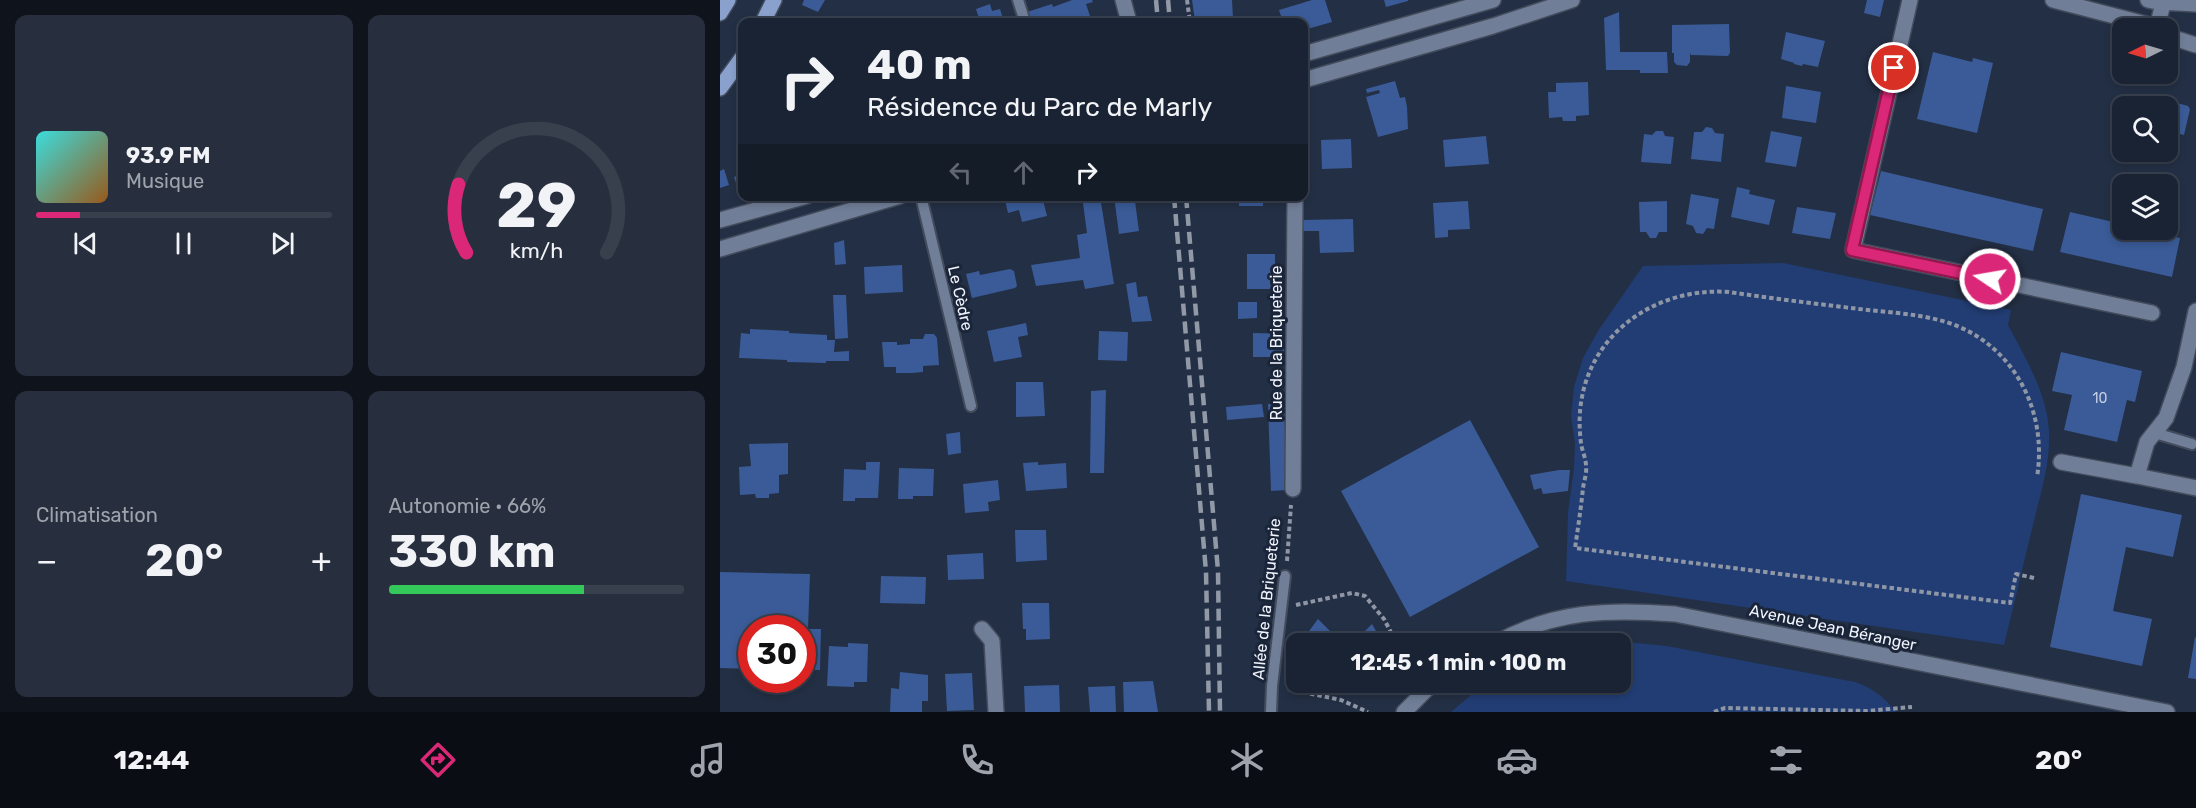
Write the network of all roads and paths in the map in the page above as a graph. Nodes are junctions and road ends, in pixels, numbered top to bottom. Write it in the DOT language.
graph roads {
  1 [pos="728,0"];
  2 [pos="774,0"];
  3 [pos="1018,0"];
  4 [pos="1123,0"];
  5 [pos="1187,0"];
  6 [pos="1493,0"];
  7 [pos="1572,0"];
  8 [pos="1910,0"];
  9 [pos="2053,0"];
  10 [pos="2158,1"];
  11 [pos="2196,4"];
  12 [pos="720,13"];
  13 [pos="764,18"];
  14 [pos="1024,18"];
  15 [pos="1128,18"];
  16 [pos="1189,18"];
  17 [pos="2121,18"];
  18 [pos="2160,18"];
  19 [pos="2178,39"];
  20 [pos="2196,45"];
  21 [pos="1308,53"];
  22 [pos="738,63"];
  23 [pos="1308,79"];
  24 [pos="720,88"];
  25 [pos="789,201"];
  26 [pos="883,201"];
  27 [pos="922,201"];
  28 [pos="1295,201"];
  29 [pos="720,220"];
  30 [pos="720,249"];
  31 [pos="2196,312"];
  32 [pos="2152,313"];
  33 [pos="971,406"];
  34 [pos="2155,433"];
  35 [pos="2192,444"];
  36 [pos="2061,462"];
  37 [pos="2137,476"];
  38 [pos="2037,477"];
  39 [pos="2196,488"];
  40 [pos="1293,489"];
  41 [pos="1285,576"];
  42 [pos="2034,578"];
  43 [pos="1281,608"];
  44 [pos="982,629"];
  45 [pos="1391,633"];
  46 [pos="1518,633"];
  47 [pos="1272,686"];
  48 [pos="1423,693"];
  49 [pos="996,712"];
  50 [pos="1271,712"];
  51 [pos="1368,712"];
  52 [pos="1404,712"];
  53 [pos="1714,712"];
  54 [pos="1908,712"];
  55 [pos="2167,712"];
  1 -- 12 [label="main road"];
  2 -- 13 [label="main road"];
  3 -- 14 [label="lane"];
  4 -- 15 [label="street"];
  5 -- 16 [label="path"];
  6 -- 21 [label="street"];
  7 -- 23 [label="street"];
  8 -- 32 [label="street"];
  9 -- 17 [label="street"];
  10 -- 11 [label="street"];
  10 -- 18 [label="street"];
  19 -- 20 [label="street"];
  22 -- 24 [label="main road"];
  25 -- 29 [label="street"];
  26 -- 30 [label="street"];
  27 -- 33 [label="lane, Le Cèdre"];
  28 -- 40 [label="street, Rue de la Briqueterie"];
  31 -- 34 [label="street"];
  34 -- 35 [label="lane"];
  34 -- 37 [label="street"];
  36 -- 37 [label="street"];
  37 -- 39 [label="street"];
  38 -- 42 [label="path"];
  40 -- 41 [label="path, Allée de la Briqueterie"];
  41 -- 43 [label="lane, Allée de la Briqueterie"];
  43 -- 45 [label="path"];
  43 -- 47 [label="lane, Allée de la Briqueterie"];
  44 -- 49 [label="street"];
  46 -- 55 [label="street, Avenue Jean Béranger"];
  47 -- 50 [label="lane, Allée de la Briqueterie"];
  47 -- 51 [label="path"];
  48 -- 52 [label="street"];
  53 -- 54 [label="path"];
}
